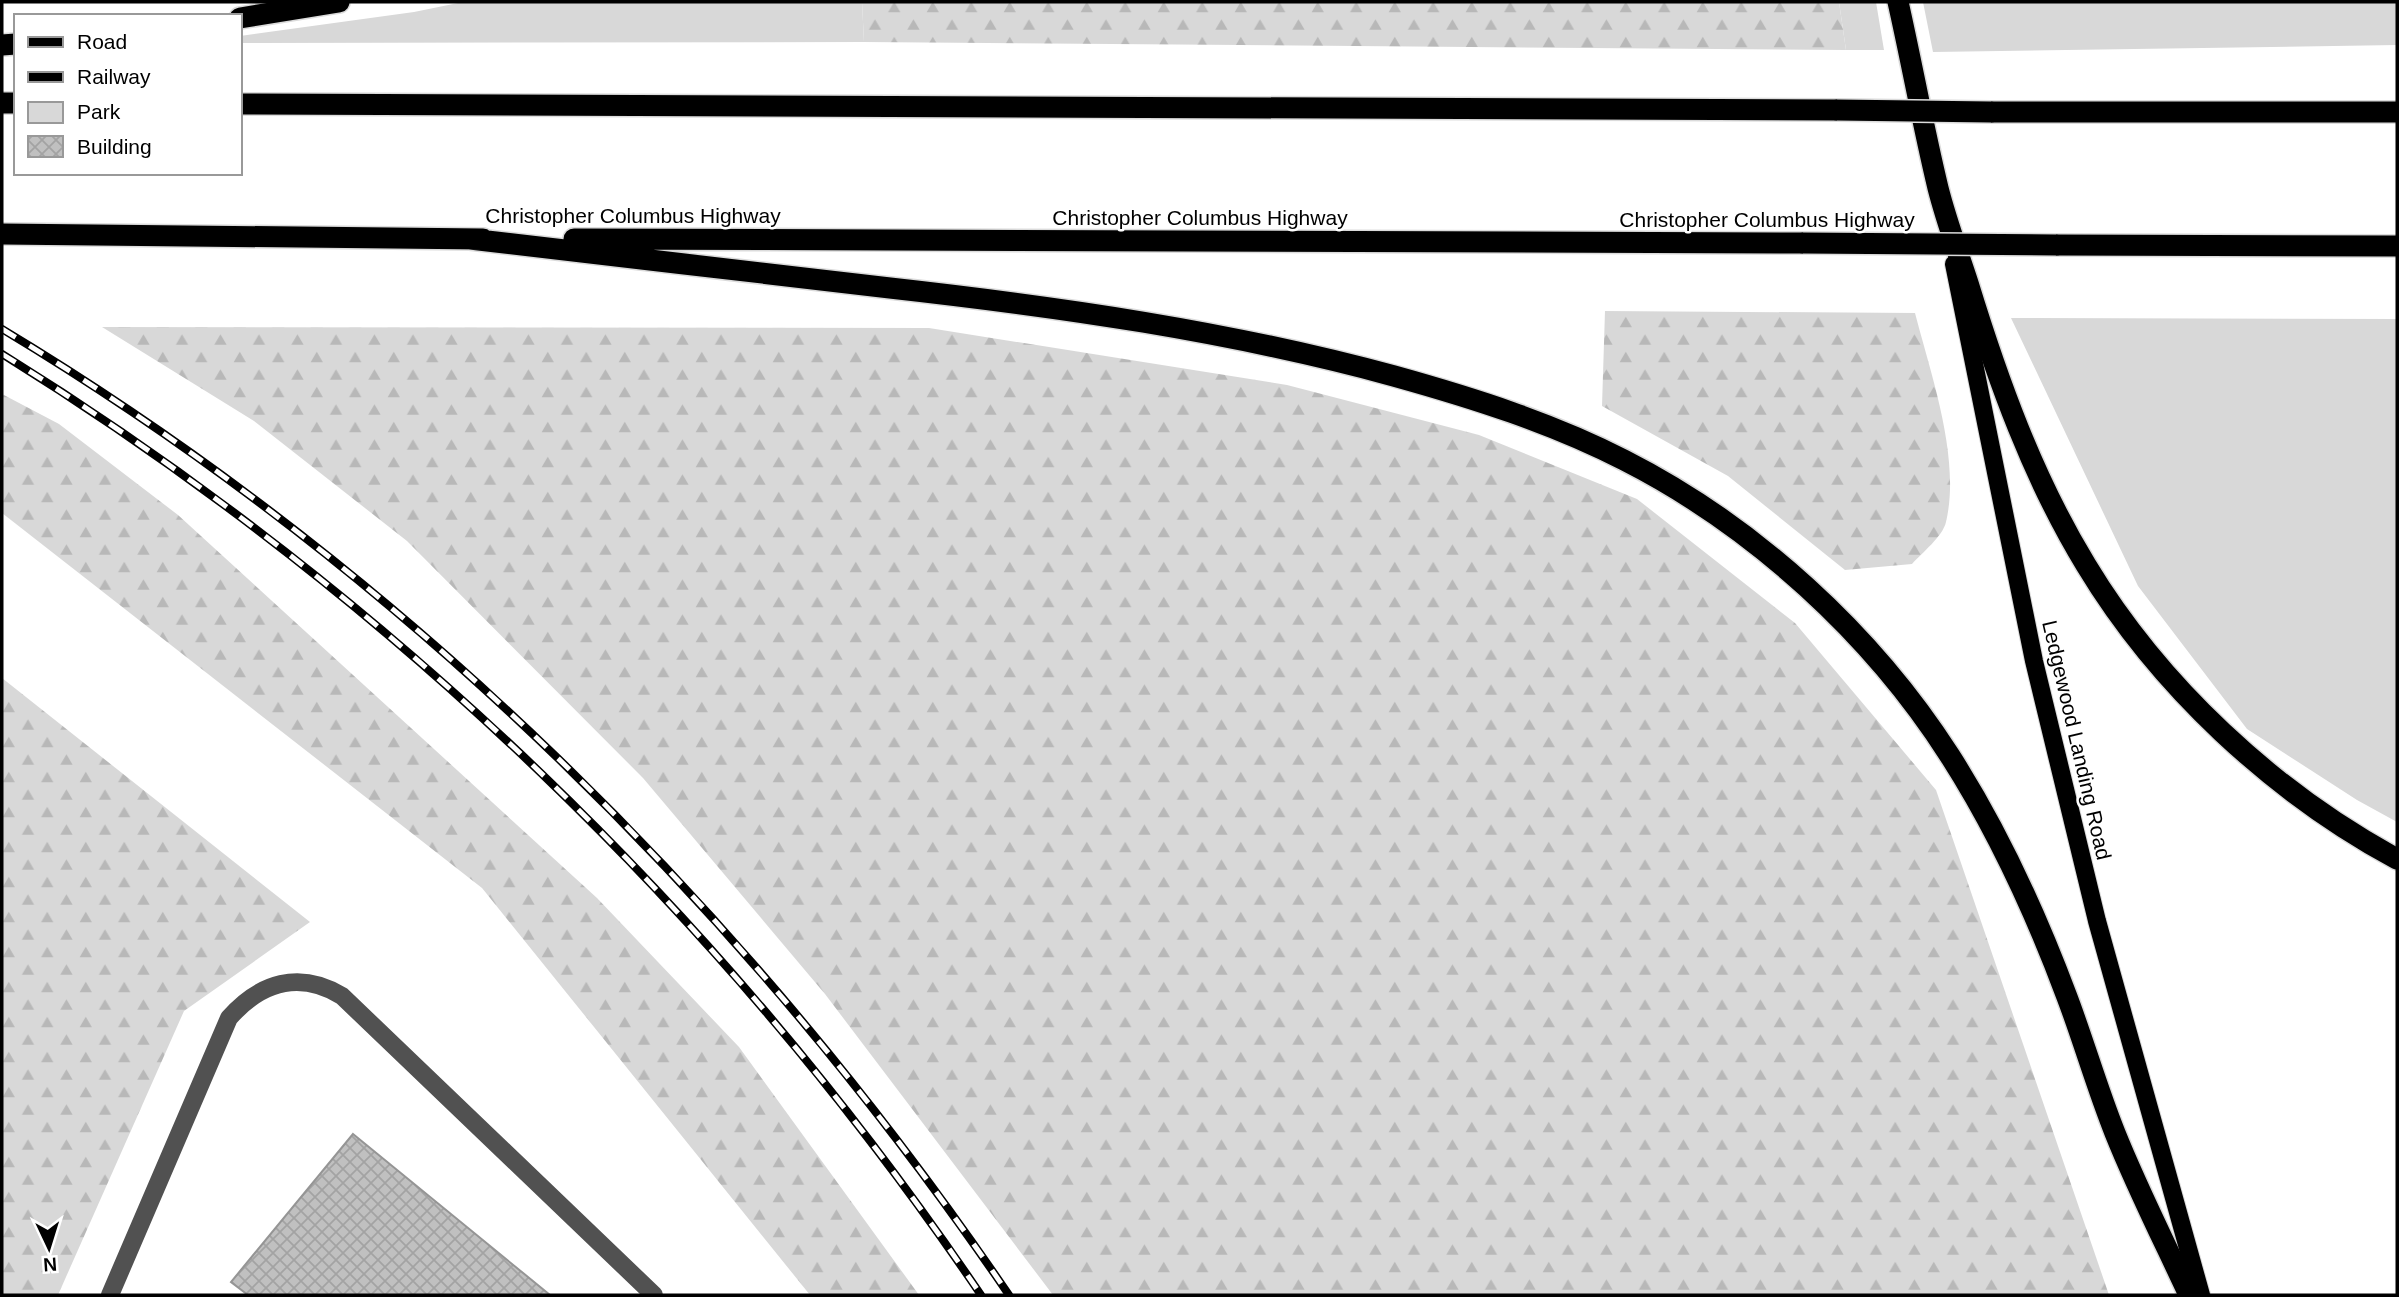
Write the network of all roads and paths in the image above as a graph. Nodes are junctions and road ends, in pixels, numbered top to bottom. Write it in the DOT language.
graph roads {
  1 [pos="339,2"];
  2 [pos="1898,2"];
  3 [pos="242,18"];
  4 [pos="242,104"];
  5 [pos="2397,112"];
  6 [pos="1939,189"];
  7 [pos="2,234"];
  8 [pos="470,239"];
  9 [pos="2397,246"];
  10 [pos="2397,859"];
  11 [pos="110,1295"];
  12 [pos="654,1295"];
  13 [pos="2189,1295"];
  14 [pos="2201,1295"];
  1 -- 3 [label="highway"];
  2 -- 6 [label="highway"];
  4 -- 5 [label="highway, bridge"];
  6 -- 10 [label="highway"];
  6 -- 14 [label="main road, Ledgewood Landing Road"];
  7 -- 8 [label="highway, Christopher Columbus Highway"];
  8 -- 9 [label="highway, Christopher Columbus Highway, bridge"];
  8 -- 13 [label="highway"];
  11 -- 12 [label="lane"];
}
